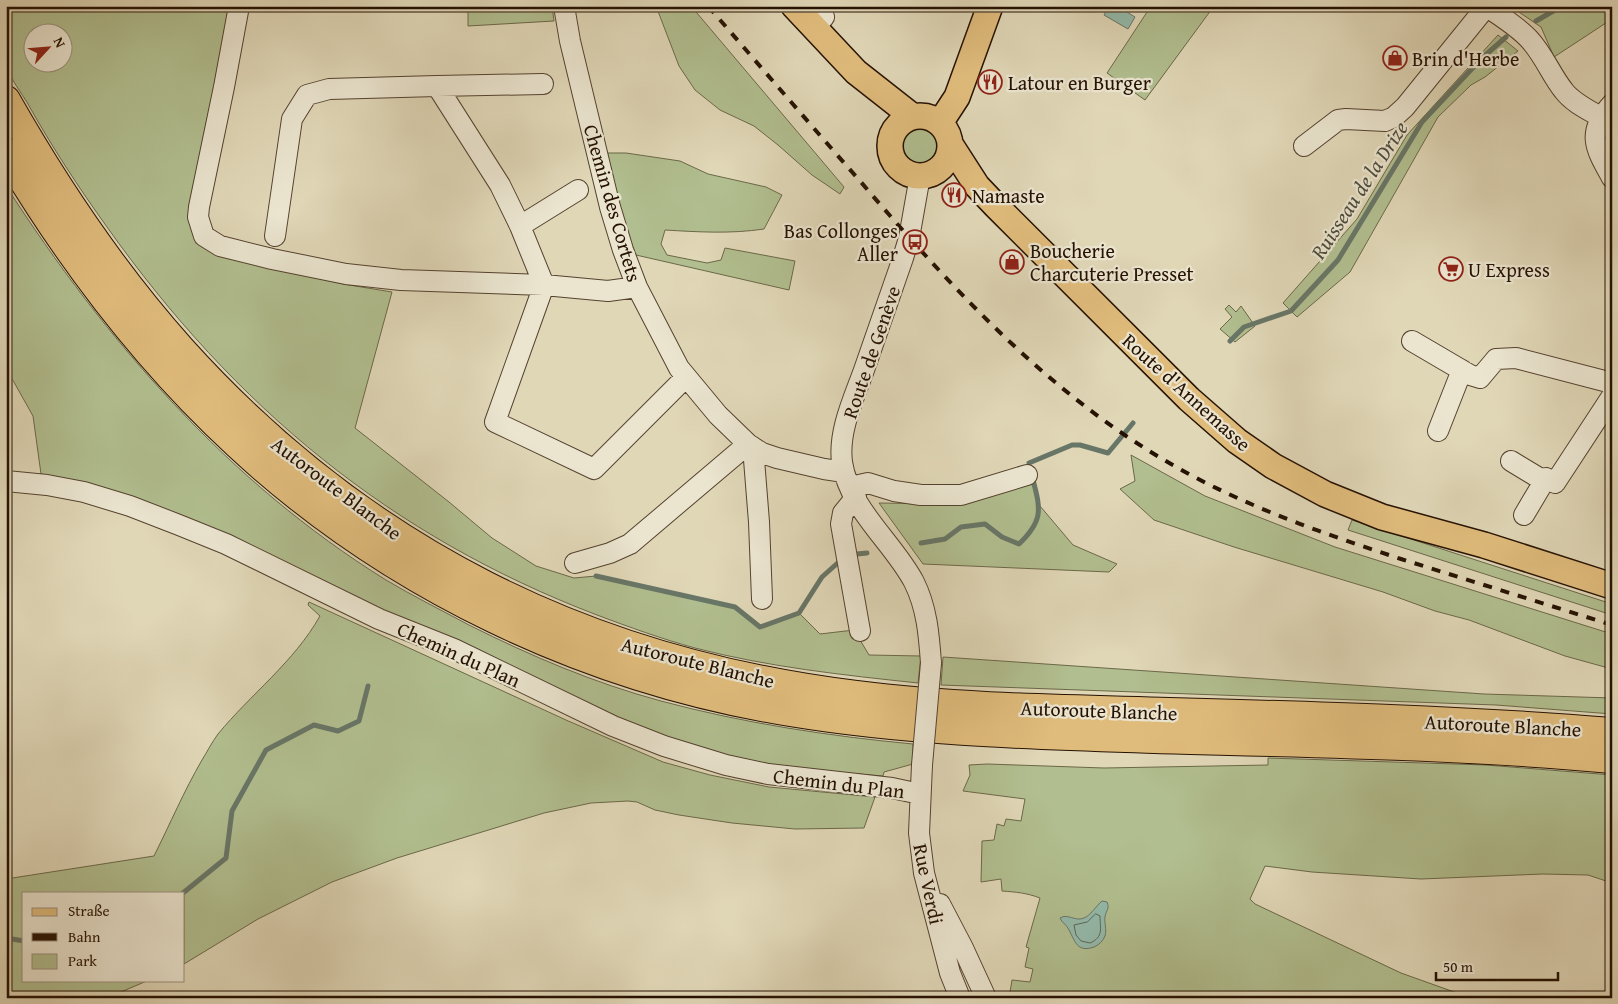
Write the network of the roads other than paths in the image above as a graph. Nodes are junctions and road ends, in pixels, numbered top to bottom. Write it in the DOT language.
graph roads {
  1 [pos="239,6"];
  2 [pos="564,6"];
  3 [pos="794,6"];
  4 [pos="990,6"];
  5 [pos="1486,6"];
  6 [pos="817,17"];
  7 [pos="856,72"];
  8 [pos="543,84"];
  9 [pos="437,86"];
  10 [pos="6,100"];
  11 [pos="1607,111"];
  12 [pos="912,116"];
  13 [pos="945,133"];
  14 [pos="891,136"];
  15 [pos="1304,146"];
  16 [pos="6,152"];
  17 [pos="930,172"];
  18 [pos="1612,178"];
  19 [pos="977,186"];
  20 [pos="578,190"];
  21 [pos="520,226"];
  22 [pos="275,236"];
  23 [pos="544,285"];
  24 [pos="637,287"];
  25 [pos="1412,341"];
  26 [pos="1466,373"];
  27 [pos="686,378"];
  28 [pos="1612,383"];
  29 [pos="1612,396"];
  30 [pos="1438,431"];
  31 [pos="750,446"];
  32 [pos="1512,461"];
  33 [pos="1027,475"];
  34 [pos="6,481"];
  35 [pos="1544,481"];
  36 [pos="850,485"];
  37 [pos="1524,515"];
  38 [pos="575,563"];
  39 [pos="1612,586"];
  40 [pos="762,599"];
  41 [pos="860,631"];
  42 [pos="1612,732"];
  43 [pos="1612,759"];
  44 [pos="920,794"];
  45 [pos="924,873"];
  46 [pos="950,973"];
  47 [pos="951,998"];
  48 [pos="960,998"];
  49 [pos="986,998"];
  1 -- 23 [label="street"];
  2 -- 24 [label="street, Chemin des Cortets"];
  3 -- 6 [label="main road"];
  4 -- 13 [label="main road"];
  5 -- 11 [label="street"];
  5 -- 15 [label="street"];
  6 -- 7 [label="main road"];
  7 -- 12 [label="main road"];
  7 -- 14 [label="main road"];
  8 -- 9 [label="street"];
  9 -- 21 [label="street"];
  9 -- 22 [label="street"];
  10 -- 42 [label="highway, Autoroute Blanche"];
  11 -- 18 [label="street"];
  12 -- 13 [label="main road"];
  12 -- 14 [label="main road"];
  13 -- 17 [label="main road"];
  13 -- 19 [label="main road, Route d'Annemasse"];
  14 -- 17 [label="main road"];
  16 -- 43 [label="highway, Autoroute Blanche"];
  17 -- 19 [label="main road, Route d'Annemasse"];
  17 -- 36 [label="street, Route de Genève"];
  19 -- 39 [label="main road, Route d'Annemasse"];
  20 -- 21 [label="street"];
  21 -- 23 [label="street"];
  23 -- 24 [label="street"];
  23 -- 27 [label="street"];
  24 -- 27 [label="street, Chemin des Cortets"];
  25 -- 26 [label="street"];
  26 -- 28 [label="street"];
  26 -- 30 [label="street"];
  27 -- 31 [label="street, Chemin des Cortets"];
  29 -- 35 [label="street"];
  31 -- 36 [label="street, Chemin des Cortets"];
  31 -- 38 [label="street"];
  31 -- 40 [label="street"];
  32 -- 35 [label="street"];
  33 -- 36 [label="street, Chemin des Cortets"];
  34 -- 44 [label="street, Chemin du Plan"];
  35 -- 37 [label="street"];
  36 -- 41 [label="street"];
  36 -- 44 [label="street, Rue Verdi, bridge"];
  44 -- 45 [label="street, Rue Verdi"];
  45 -- 46 [label="street, Rue Verdi"];
  45 -- 49 [label="street"];
  46 -- 47 [label="street, Rue Verdi"];
  46 -- 48 [label="street, Rue Verdi"];
}
